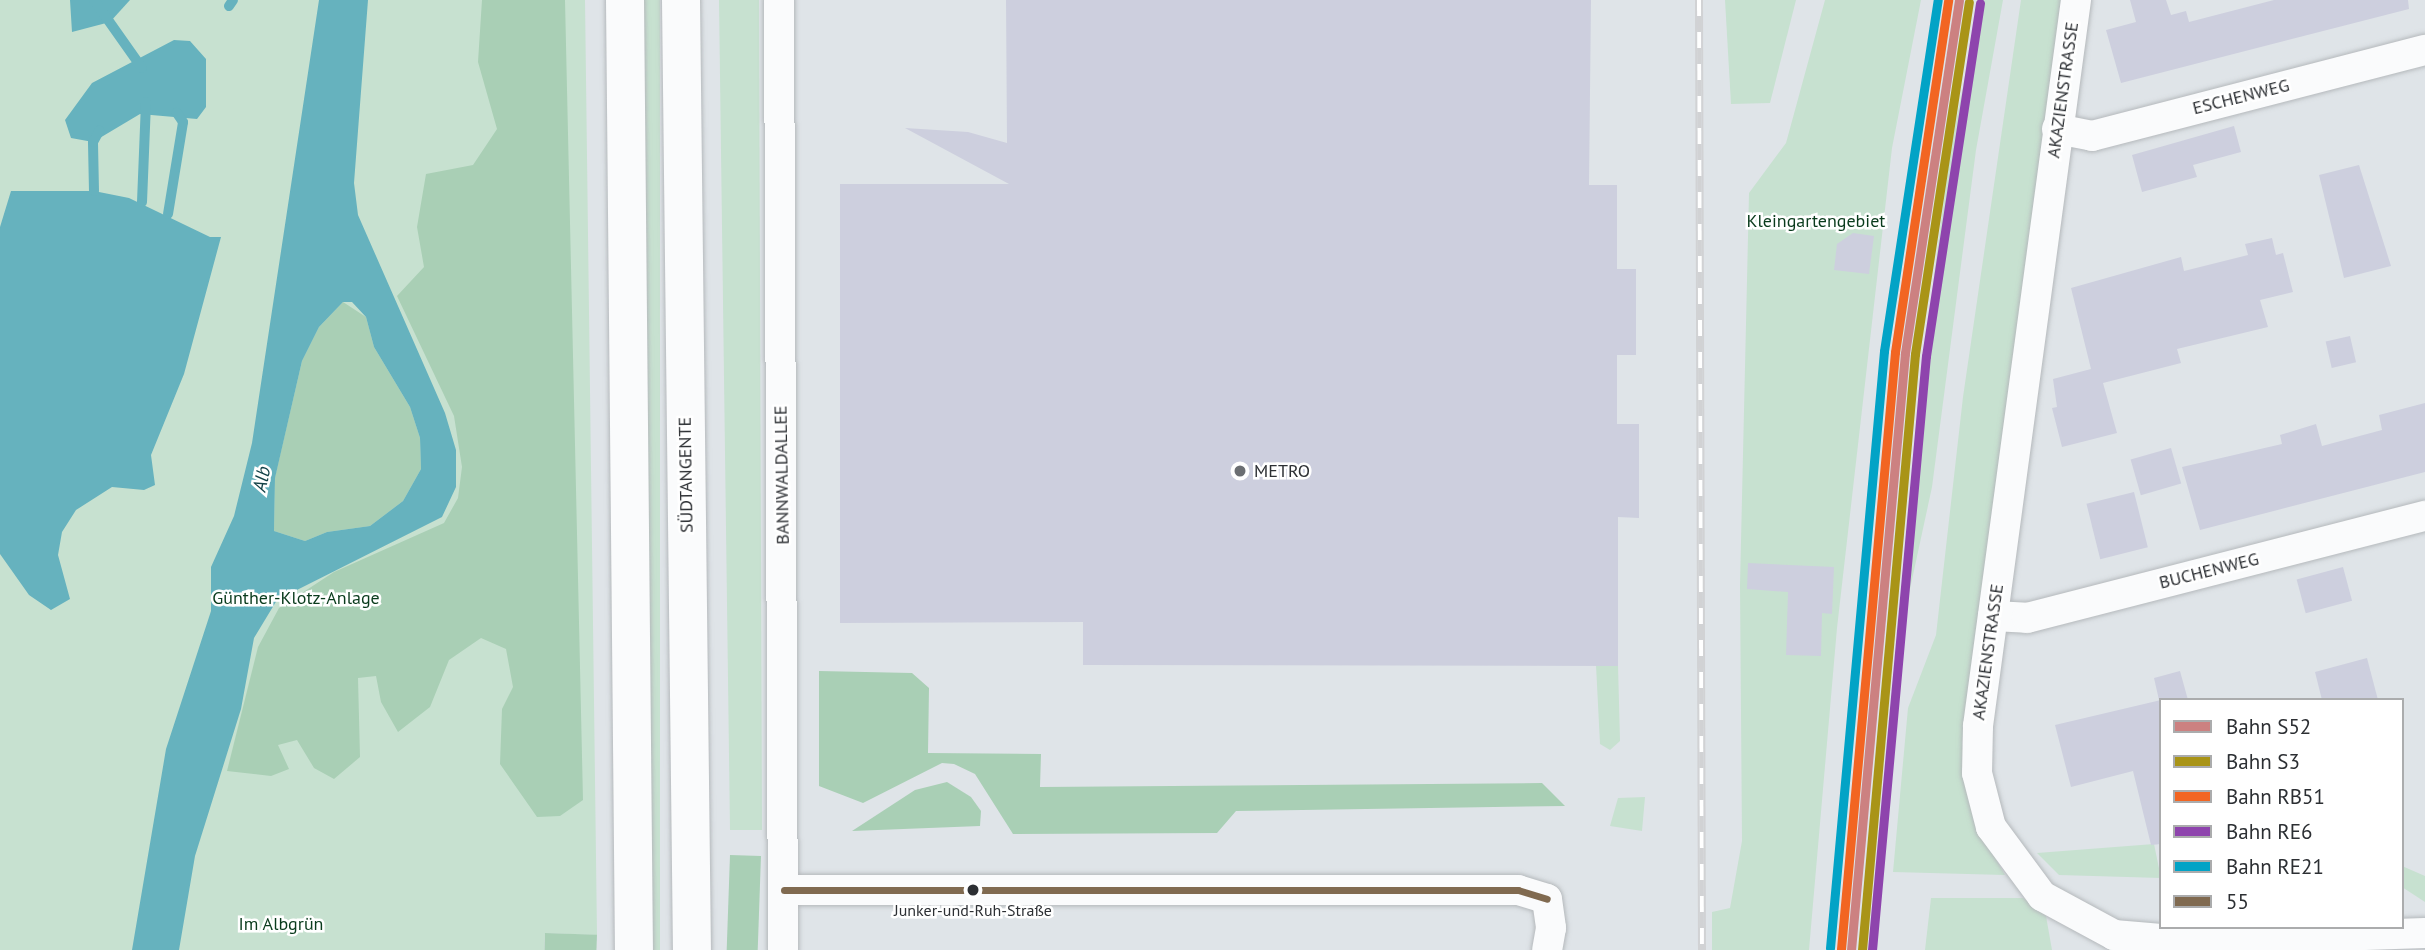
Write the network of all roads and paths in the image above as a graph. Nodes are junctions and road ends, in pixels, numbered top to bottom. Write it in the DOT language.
graph roads {
  1 [pos="625,0"];
  2 [pos="681,0"];
  3 [pos="779,0"];
  4 [pos="2076,0"];
  5 [pos="2425,50"];
  6 [pos="2057,129"];
  7 [pos="2425,516"];
  8 [pos="1993,616"];
  9 [pos="784,890"];
  10 [pos="2425,933"];
  11 [pos="634,950"];
  12 [pos="692,950"];
  13 [pos="783,950"];
  14 [pos="1547,950"];
  1 -- 11 [label="highway"];
  2 -- 12 [label="highway, SÜDTANGENTE"];
  3 -- 9 [label="street, BANNWALDALLEE"];
  4 -- 6 [label="street, AKAZIENSTRASSE"];
  5 -- 6 [label="street, ESCHENWEG"];
  6 -- 8 [label="street, AKAZIENSTRASSE"];
  7 -- 8 [label="street, BUCHENWEG"];
  8 -- 10 [label="street, AKAZIENSTRASSE"];
  9 -- 13 [label="street, BANNWALDALLEE"];
  9 -- 14 [label="street"];
}
